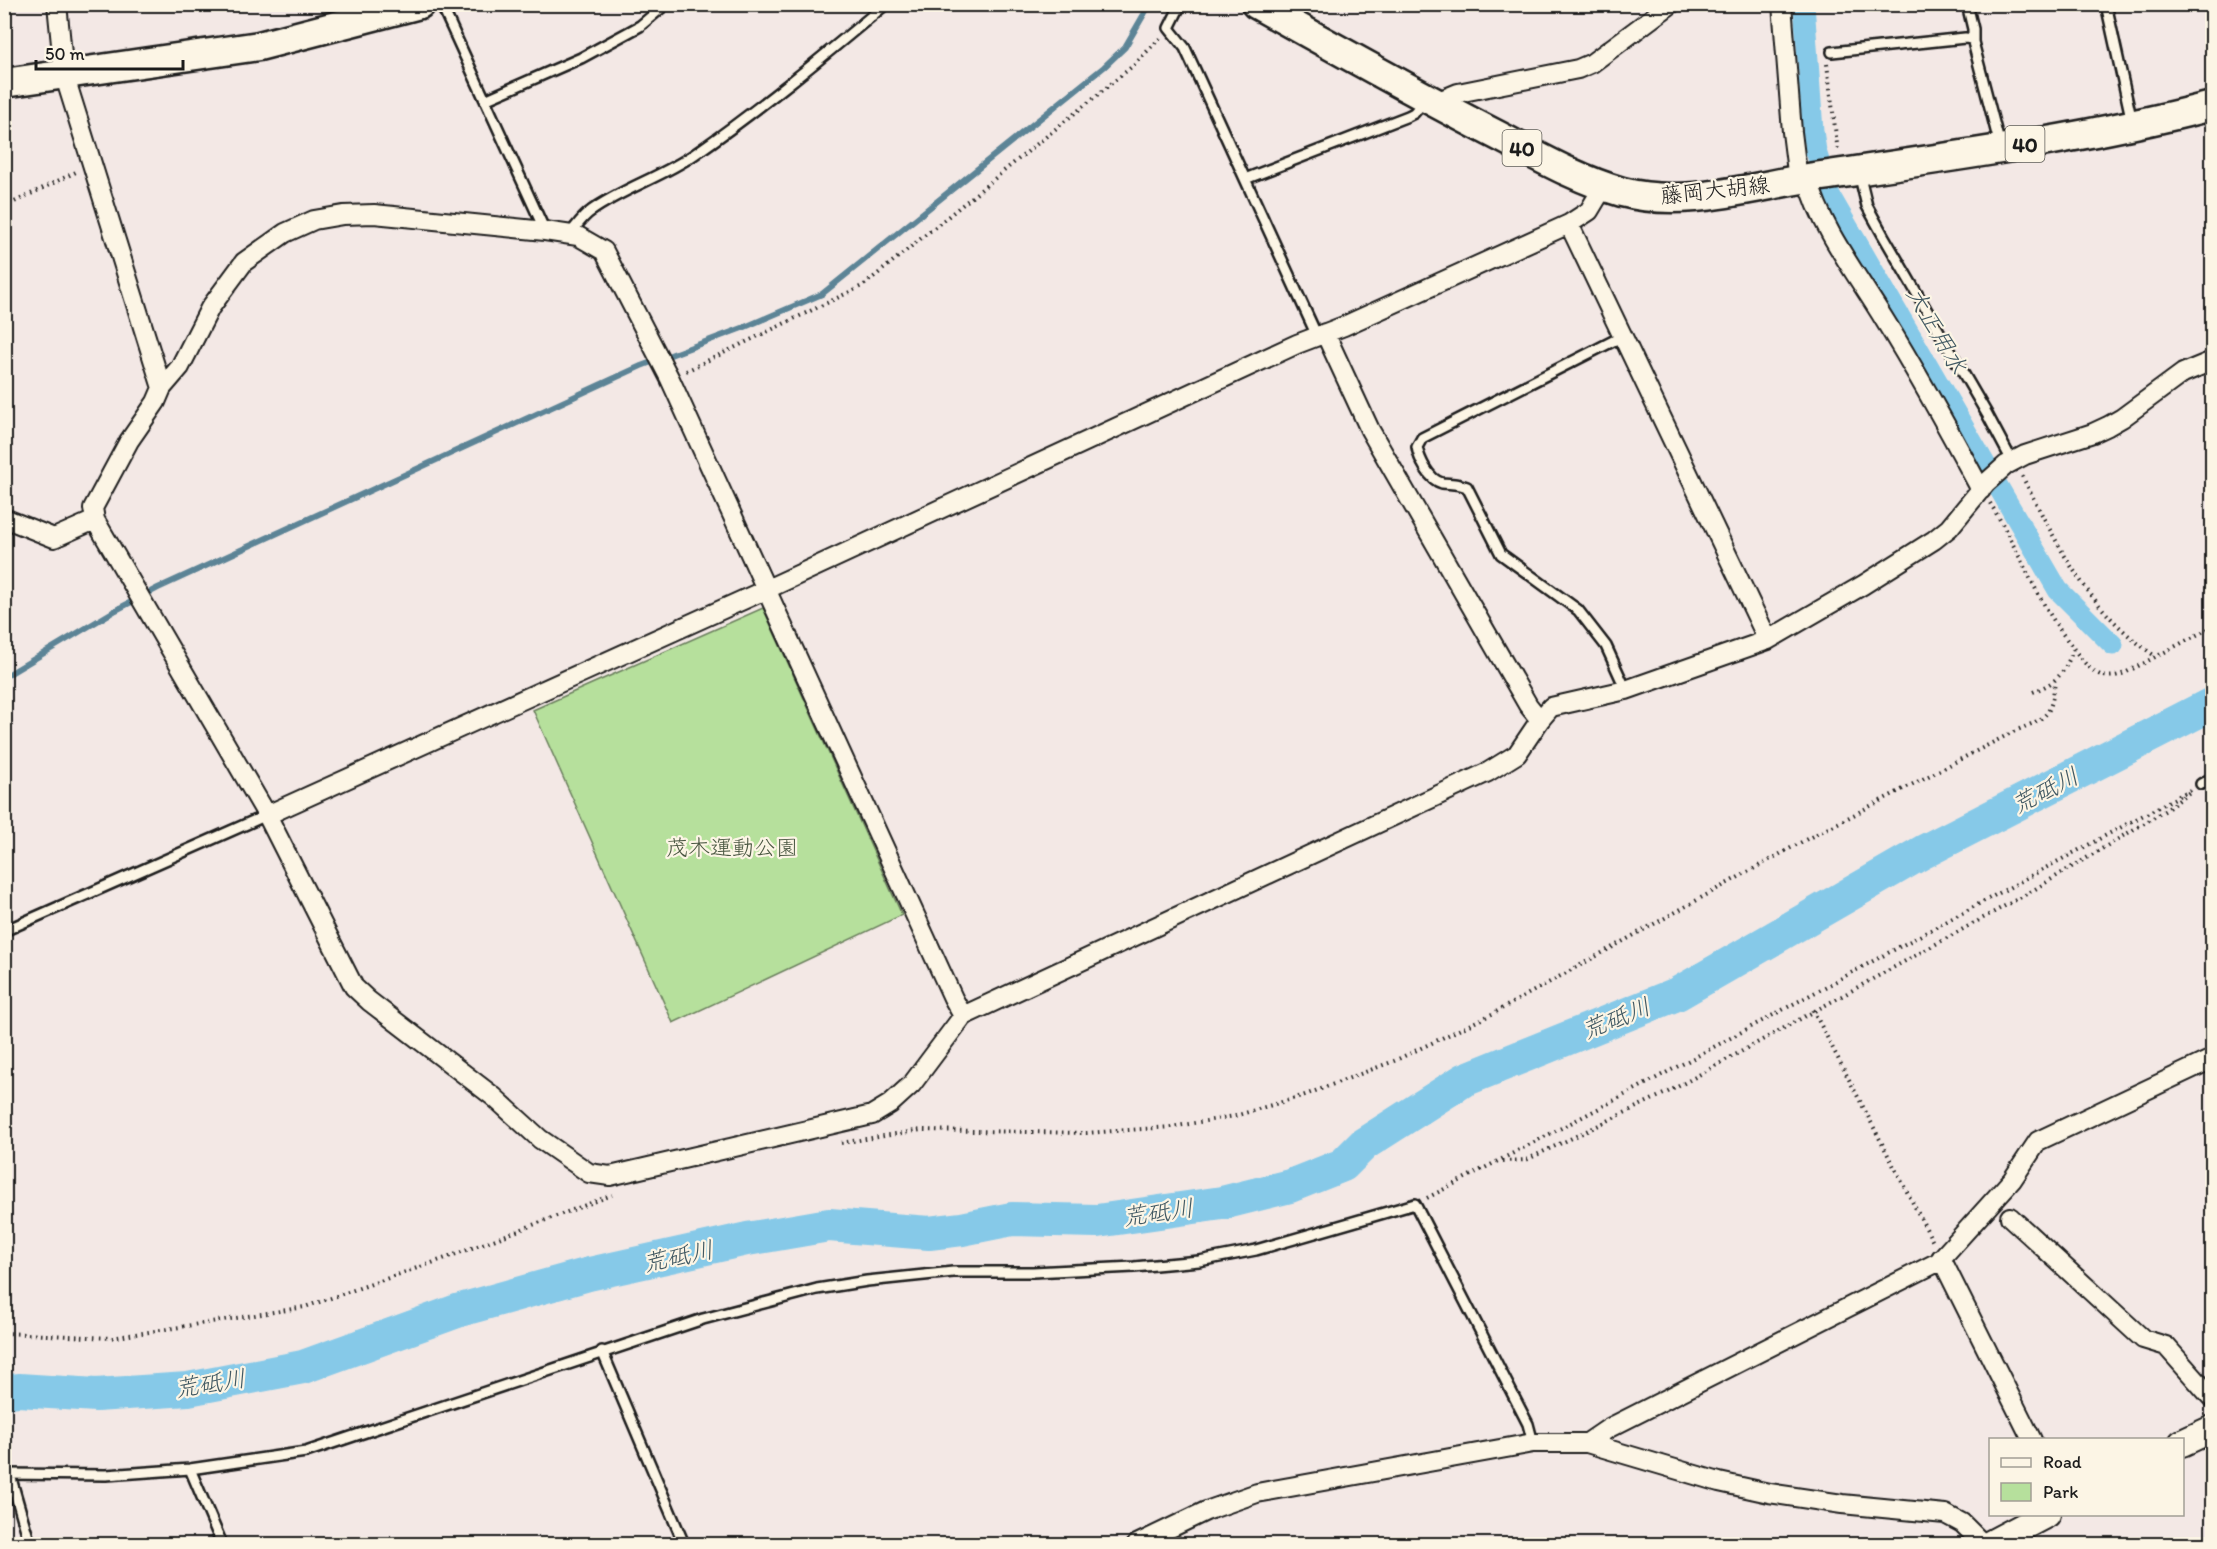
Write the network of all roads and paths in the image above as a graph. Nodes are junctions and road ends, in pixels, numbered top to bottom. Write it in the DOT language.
graph roads {
  1 [pos="57,4"];
  2 [pos="420,4"];
  3 [pos="441,4"];
  4 [pos="666,4"];
  5 [pos="886,4"];
  6 [pos="1181,4"];
  7 [pos="1256,4"];
  8 [pos="1671,4"];
  9 [pos="1782,4"];
  10 [pos="1967,4"];
  11 [pos="2106,4"];
  12 [pos="1168,28"];
  13 [pos="1973,39"];
  14 [pos="1832,52"];
  15 [pos="64,74"];
  16 [pos="4,83"];
  17 [pos="485,100"];
  18 [pos="1430,101"];
  19 [pos="2212,106"];
  20 [pos="2133,125"];
  21 [pos="2000,149"];
  22 [pos="93,163"];
  23 [pos="1826,176"];
  24 [pos="1245,179"];
  25 [pos="1604,186"];
  26 [pos="4,207"];
  27 [pos="1569,224"];
  28 [pos="545,231"];
  29 [pos="569,235"];
  30 [pos="1321,334"];
  31 [pos="1623,336"];
  32 [pos="2212,361"];
  33 [pos="670,379"];
  34 [pos="162,388"];
  35 [pos="2009,463"];
  36 [pos="1983,487"];
  37 [pos="4,518"];
  38 [pos="94,520"];
  39 [pos="765,590"];
  40 [pos="2212,627"];
  41 [pos="1768,640"];
  42 [pos="2073,650"];
  43 [pos="2156,656"];
  44 [pos="2055,681"];
  45 [pos="1626,690"];
  46 [pos="2033,692"];
  47 [pos="1540,720"];
  48 [pos="2212,778"];
  49 [pos="2201,784"];
  50 [pos="267,815"];
  51 [pos="4,931"];
  52 [pos="1813,1010"];
  53 [pos="963,1016"];
  54 [pos="2212,1059"];
  55 [pos="831,1145"];
  56 [pos="1498,1162"];
  57 [pos="618,1193"];
  58 [pos="1415,1204"];
  59 [pos="2010,1217"];
  60 [pos="1941,1258"];
  61 [pos="4,1333"];
  62 [pos="602,1351"];
  63 [pos="2212,1398"];
  64 [pos="2212,1429"];
  65 [pos="2031,1438"];
  66 [pos="2184,1442"];
  67 [pos="1533,1443"];
  68 [pos="1587,1443"];
  69 [pos="190,1469"];
  70 [pos="8,1475"];
  71 [pos="2045,1516"];
  72 [pos="30,1545"];
  73 [pos="222,1545"];
  74 [pos="684,1545"];
  75 [pos="1137,1545"];
  76 [pos="1983,1545"];
  77 [pos="1990,1545"];
  1 -- 15 [label="street"];
  2 -- 15 [label="main road"];
  3 -- 17 [label="lane"];
  4 -- 17 [label="lane"];
  5 -- 29 [label="lane"];
  6 -- 12 [label="lane"];
  7 -- 18 [label="main road, 藤岡大胡線 / 40"];
  8 -- 18 [label="street"];
  9 -- 23 [label="street"];
  10 -- 13 [label="lane"];
  11 -- 20 [label="lane"];
  12 -- 24 [label="lane"];
  12 -- 33 [label="path"];
  13 -- 14 [label="lane"];
  13 -- 21 [label="lane"];
  14 -- 23 [label="path"];
  15 -- 16 [label="main road"];
  15 -- 22 [label="street"];
  17 -- 28 [label="lane"];
  18 -- 24 [label="lane"];
  18 -- 25 [label="main road, 藤岡大胡線 / 40"];
  19 -- 20 [label="main road, 藤岡大胡線 / 40"];
  20 -- 21 [label="main road, 藤岡大胡線 / 40"];
  21 -- 23 [label="main road, 藤岡大胡線 / 40"];
  22 -- 26 [label="path"];
  22 -- 34 [label="street"];
  23 -- 25 [label="main road, 藤岡大胡線 / 40"];
  23 -- 35 [label="lane"];
  23 -- 36 [label="street"];
  24 -- 30 [label="lane"];
  25 -- 27 [label="street"];
  27 -- 30 [label="street"];
  27 -- 31 [label="street"];
  28 -- 29 [label="street"];
  28 -- 34 [label="street"];
  29 -- 33 [label="street"];
  30 -- 39 [label="street"];
  30 -- 47 [label="street"];
  31 -- 41 [label="street"];
  31 -- 45 [label="lane"];
  32 -- 35 [label="street"];
  33 -- 39 [label="street"];
  34 -- 38 [label="street"];
  35 -- 36 [label="street"];
  35 -- 43 [label="path"];
  36 -- 41 [label="street"];
  36 -- 42 [label="path"];
  37 -- 38 [label="street"];
  38 -- 50 [label="street"];
  39 -- 50 [label="street"];
  39 -- 53 [label="street"];
  40 -- 43 [label="path"];
  41 -- 45 [label="street"];
  42 -- 43 [label="path"];
  42 -- 44 [label="path"];
  44 -- 46 [label="path"];
  44 -- 55 [label="path"];
  45 -- 47 [label="street"];
  47 -- 53 [label="street"];
  48 -- 49 [label="lane"];
  49 -- 52 [label="path"];
  49 -- 56 [label="path"];
  50 -- 51 [label="lane"];
  50 -- 53 [label="street"];
  52 -- 56 [label="path"];
  52 -- 60 [label="path"];
  54 -- 60 [label="street"];
  56 -- 58 [label="path"];
  57 -- 61 [label="path"];
  58 -- 62 [label="lane"];
  58 -- 67 [label="lane"];
  59 -- 63 [label="street"];
  60 -- 65 [label="street"];
  60 -- 68 [label="street"];
  62 -- 69 [label="lane"];
  62 -- 74 [label="lane"];
  64 -- 66 [label="street"];
  67 -- 68 [label="street"];
  67 -- 75 [label="street"];
  68 -- 76 [label="street"];
  69 -- 70 [label="lane"];
  69 -- 73 [label="lane"];
  70 -- 72 [label="lane"];
  71 -- 77 [label="street"];
}
